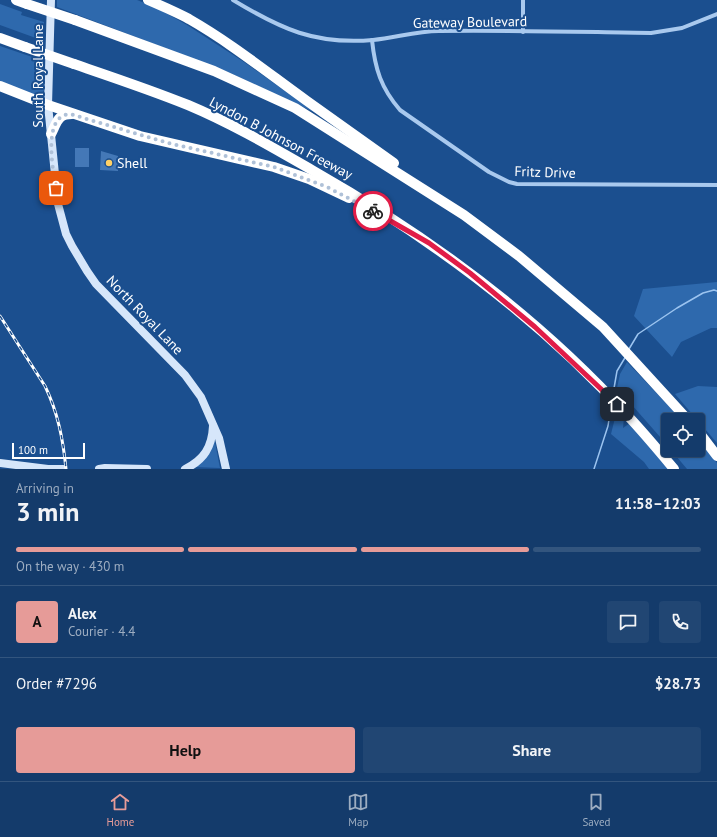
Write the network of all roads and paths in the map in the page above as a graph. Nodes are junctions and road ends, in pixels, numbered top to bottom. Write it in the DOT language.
graph roads {
  1 [pos="16,0"];
  2 [pos="51,0"];
  3 [pos="148,0"];
  4 [pos="233,0"];
  5 [pos="523,0"];
  6 [pos="716,13"];
  7 [pos="523,32"];
  8 [pos="0,38"];
  9 [pos="372,40"];
  10 [pos="0,86"];
  11 [pos="48,105"];
  12 [pos="75,114"];
  13 [pos="51,134"];
  14 [pos="54,176"];
  15 [pos="717,185"];
  16 [pos="464,215"];
  17 [pos="429,243"];
  18 [pos="682,413"];
  19 [pos="213,421"];
  20 [pos="705,440"];
  21 [pos="717,456"];
  22 [pos="0,463"];
  23 [pos="63,469"];
  24 [pos="99,469"];
  25 [pos="147,469"];
  26 [pos="185,469"];
  27 [pos="226,469"];
  28 [pos="674,469"];
  1 -- 16 [label="highway, Lyndon B Johnson Freeway, bridge"];
  2 -- 11 [label="main road, South Royal Lane"];
  3 -- 16 [label="highway"];
  4 -- 9 [label="street, Gateway Boulevard"];
  5 -- 7 [label="street"];
  6 -- 7 [label="street, Gateway Boulevard"];
  7 -- 9 [label="street, Gateway Boulevard"];
  8 -- 17 [label="highway, Lyndon B Johnson Freeway, bridge"];
  9 -- 15 [label="street, Fritz Drive"];
  10 -- 11 [label="highway"];
  11 -- 12 [label="highway"];
  11 -- 13 [label="main road, South Royal Lane"];
  12 -- 13 [label="highway"];
  12 -- 17 [label="highway"];
  13 -- 14 [label="main road, South Royal Lane"];
  14 -- 19 [label="main road, North Royal Lane"];
  16 -- 18 [label="highway, Lyndon B Johnson Freeway"];
  17 -- 28 [label="highway, Lyndon B Johnson Freeway"];
  19 -- 26 [label="main road"];
  19 -- 27 [label="main road, North Royal Lane"];
  20 -- 21 [label="highway"];
  22 -- 23 [label="main road"];
  24 -- 25 [label="main road"];
}
